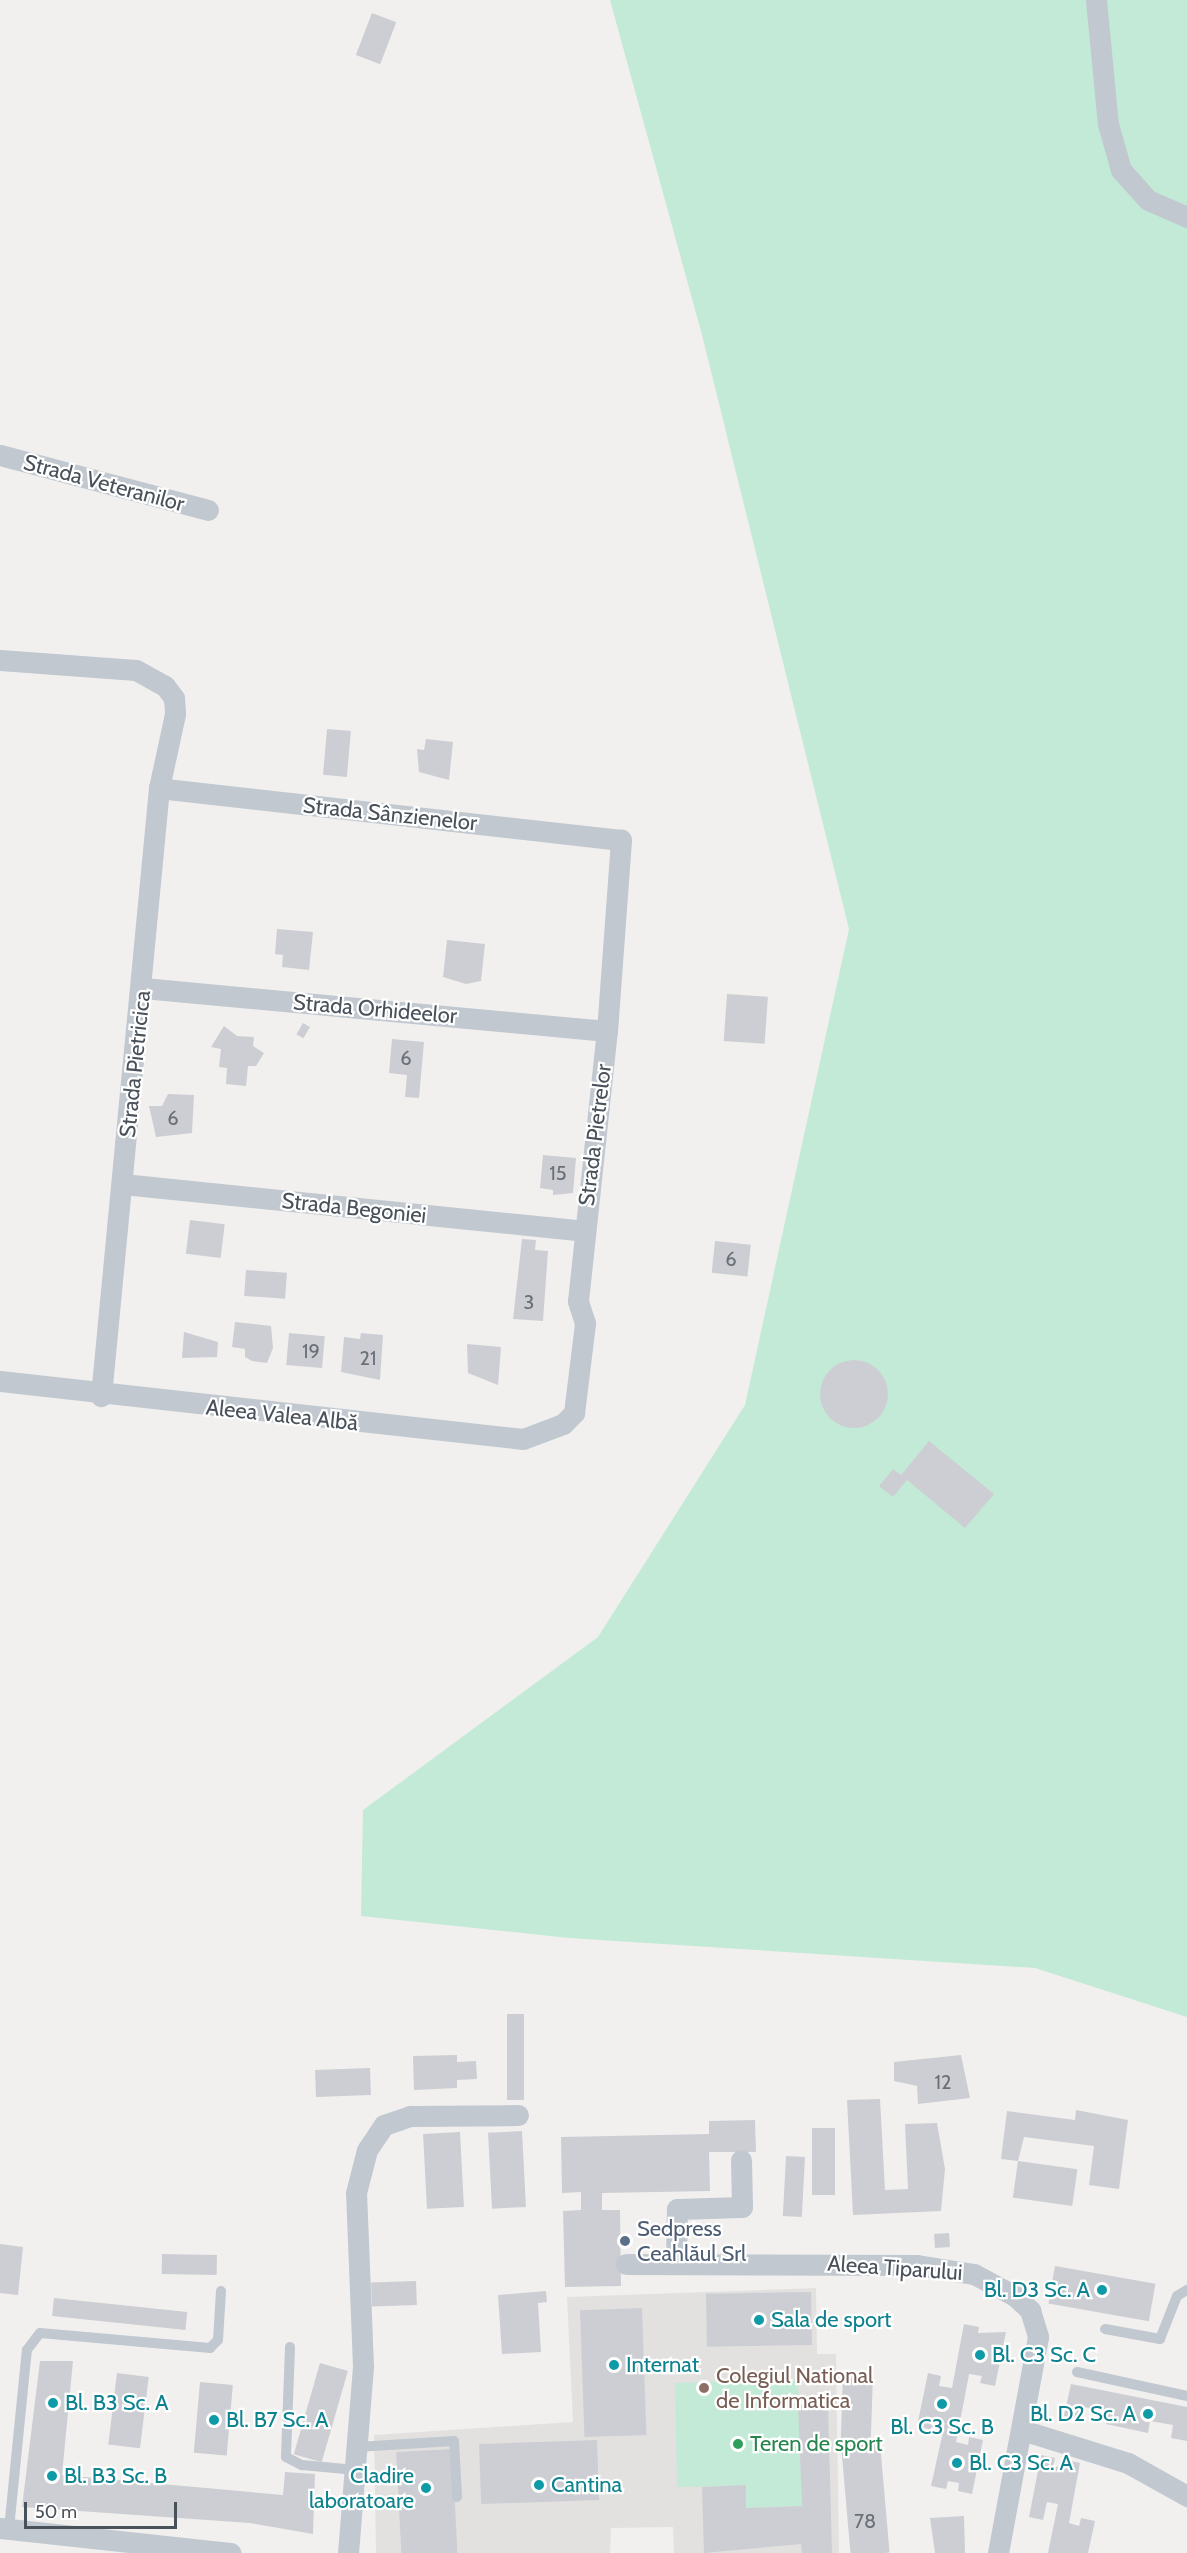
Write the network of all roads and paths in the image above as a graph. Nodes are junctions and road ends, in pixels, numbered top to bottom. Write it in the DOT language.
graph roads {
  1 [pos="1096,0"];
  2 [pos="1187,217"];
  3 [pos="0,455"];
  4 [pos="208,510"];
  5 [pos="0,660"];
  6 [pos="159,788"];
  7 [pos="621,840"];
  8 [pos="143,988"];
  9 [pos="607,1031"];
  10 [pos="123,1185"];
  11 [pos="584,1231"];
  12 [pos="0,1381"];
  13 [pos="101,1396"];
  14 [pos="563,1424"];
  15 [pos="518,2115"];
  16 [pos="741,2160"];
  17 [pos="626,2264"];
  18 [pos="676,2264"];
  19 [pos="1187,2290"];
  20 [pos="221,2291"];
  21 [pos="1105,2329"];
  22 [pos="290,2348"];
  23 [pos="1077,2372"];
  24 [pos="1187,2396"];
  25 [pos="1022,2430"];
  26 [pos="357,2447"];
  27 [pos="356,2470"];
  28 [pos="1187,2496"];
  29 [pos="457,2497"];
  30 [pos="4,2529"];
  31 [pos="231,2553"];
  32 [pos="348,2553"];
  33 [pos="998,2553"];
  1 -- 2 [label="street"];
  3 -- 4 [label="street, Strada Veteranilor"];
  5 -- 6 [label="street, Strada Pietricica"];
  6 -- 7 [label="street, Strada Sânzienelor"];
  6 -- 8 [label="street, Strada Pietricica"];
  7 -- 9 [label="street, Strada Pietrelor"];
  8 -- 9 [label="street, Strada Orhideelor"];
  8 -- 10 [label="street, Strada Pietricica"];
  9 -- 11 [label="street, Strada Pietrelor"];
  10 -- 11 [label="street, Strada Begoniei"];
  10 -- 13 [label="street, Strada Pietricica"];
  11 -- 14 [label="street, Strada Pietrelor"];
  12 -- 13 [label="street, Aleea Valea Albă"];
  13 -- 14 [label="street, Aleea Valea Albă"];
  15 -- 26 [label="street"];
  16 -- 18 [label="street"];
  17 -- 18 [label="street, Aleea Tiparului"];
  18 -- 25 [label="street, Aleea Tiparului"];
  19 -- 21 [label="lane"];
  20 -- 30 [label="lane"];
  22 -- 27 [label="lane"];
  23 -- 24 [label="lane"];
  25 -- 28 [label="street"];
  25 -- 33 [label="street, Aleea Tiparului"];
  26 -- 27 [label="street"];
  26 -- 29 [label="lane"];
  27 -- 32 [label="street"];
  30 -- 31 [label="street"];
}
